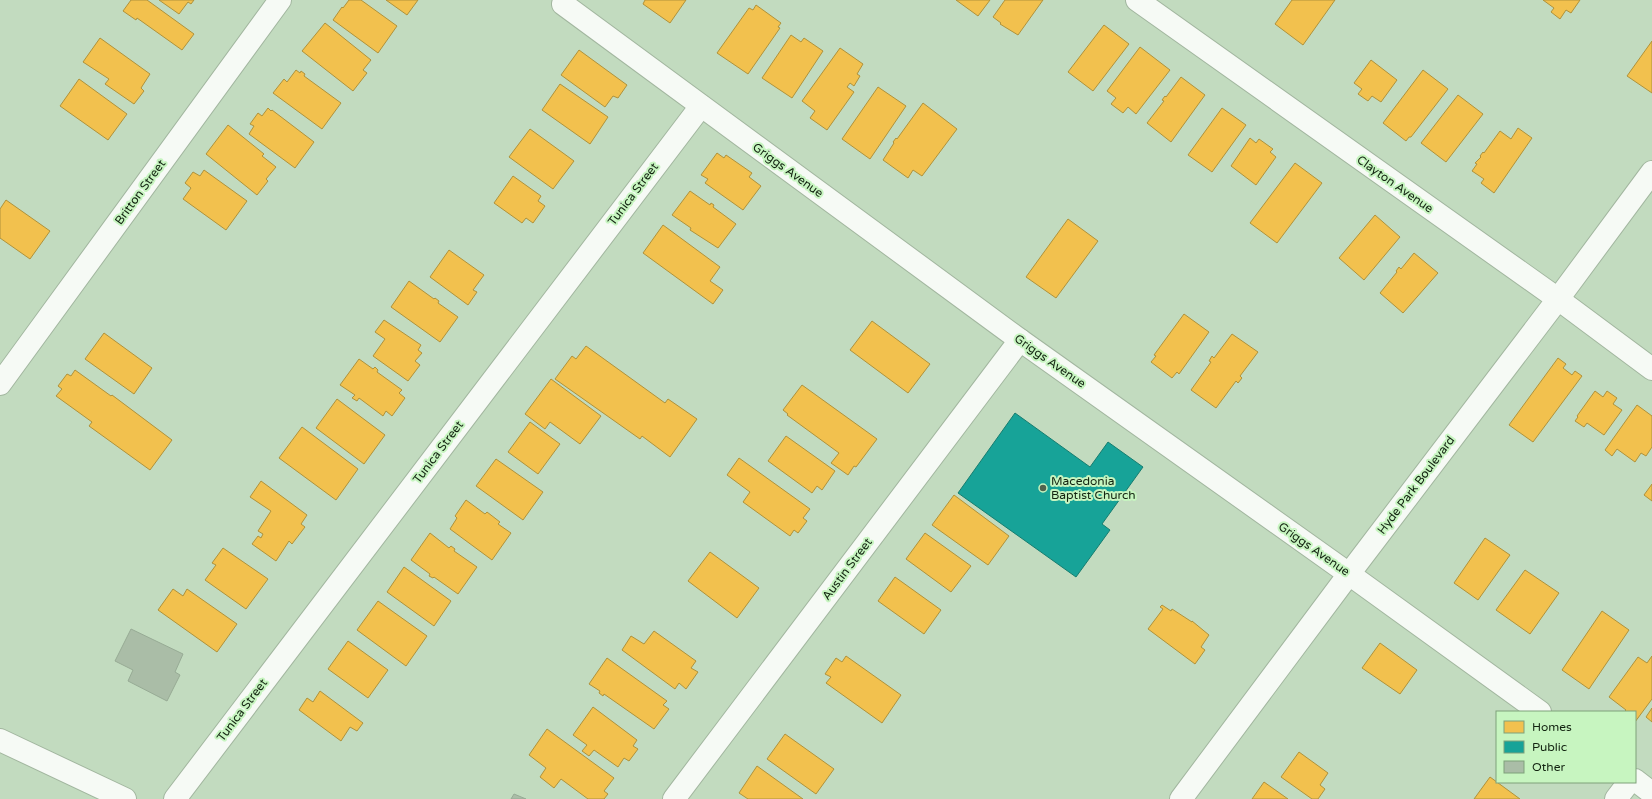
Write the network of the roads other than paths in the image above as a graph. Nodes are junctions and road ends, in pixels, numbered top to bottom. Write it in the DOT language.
graph roads {
  1 [pos="280,0"];
  2 [pos="1137,0"];
  3 [pos="563,4"];
  4 [pos="701,106"];
  5 [pos="1652,172"];
  6 [pos="1558,299"];
  7 [pos="1020,340"];
  8 [pos="1652,369"];
  9 [pos="0,384"];
  10 [pos="1349,574"];
  11 [pos="1539,711"];
  12 [pos="0,740"];
  13 [pos="1636,781"];
  14 [pos="1628,783"];
  15 [pos="1652,793"];
  16 [pos="125,799"];
  17 [pos="175,799"];
  18 [pos="674,799"];
  19 [pos="1181,799"];
  20 [pos="1616,799"];
  1 -- 9 [label="street, Britton Street"];
  2 -- 6 [label="street, Clayton Avenue"];
  3 -- 4 [label="street, Griggs Avenue"];
  4 -- 7 [label="street, Griggs Avenue"];
  4 -- 17 [label="street, Tunica Street"];
  5 -- 6 [label="street, Hyde Park Boulevard"];
  6 -- 8 [label="street, Clayton Avenue"];
  6 -- 10 [label="street, Hyde Park Boulevard"];
  7 -- 10 [label="street, Griggs Avenue"];
  7 -- 18 [label="street, Austin Street"];
  10 -- 11 [label="street, Griggs Avenue"];
  10 -- 19 [label="street, Hyde Park Boulevard"];
  12 -- 16 [label="street"];
  13 -- 15 [label="street"];
  14 -- 20 [label="street"];
}
